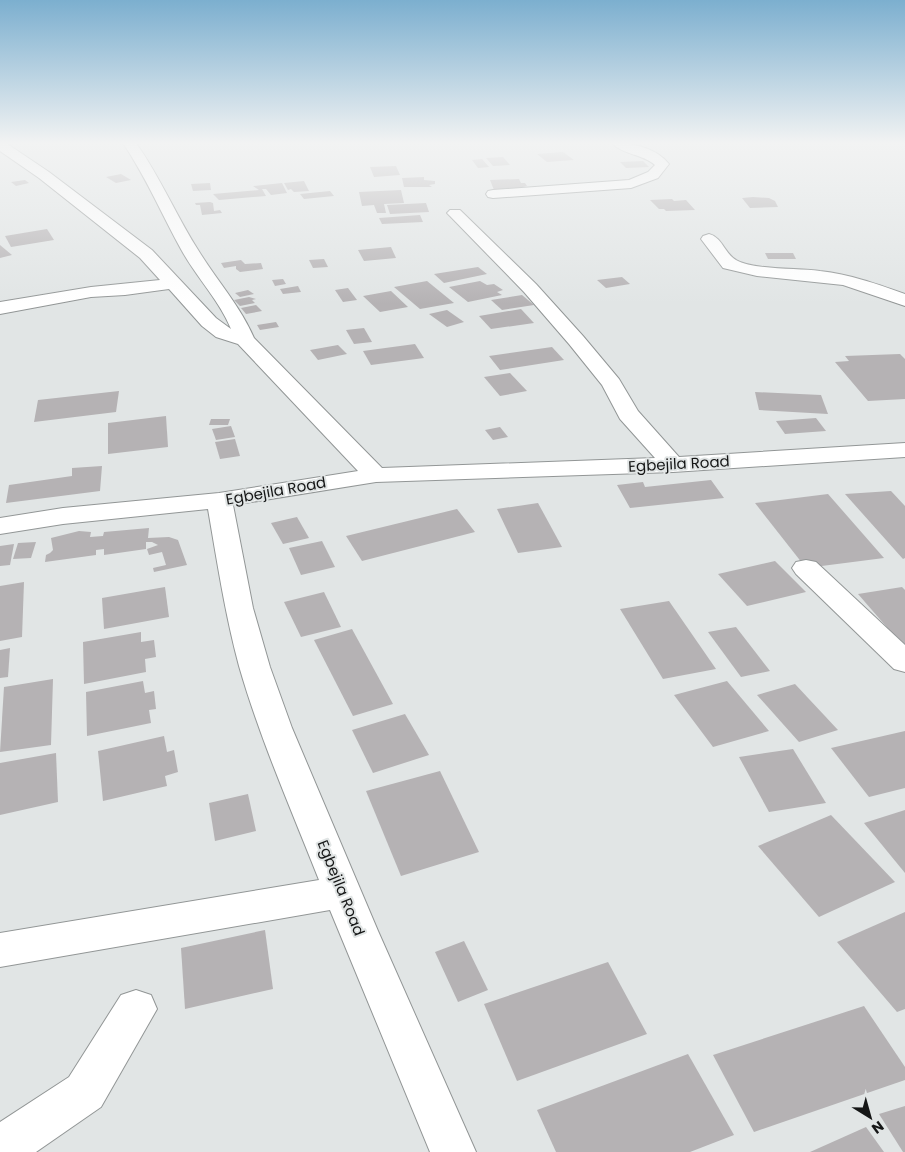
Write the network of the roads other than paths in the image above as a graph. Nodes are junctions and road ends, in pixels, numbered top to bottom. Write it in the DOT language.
graph roads {
  1 [pos="72,197"];
  2 [pos="161,197"];
  3 [pos="456,213"];
  4 [pos="709,239"];
  5 [pos="173,283"];
  6 [pos="905,300"];
  7 [pos="0,308"];
  8 [pos="245,340"];
  9 [pos="905,450"];
  10 [pos="673,465"];
  11 [pos="376,475"];
  12 [pos="219,500"];
  13 [pos="0,526"];
  14 [pos="806,568"];
  15 [pos="905,662"];
  16 [pos="342,892"];
  17 [pos="0,950"];
  18 [pos="136,1009"];
  19 [pos="0,1149"];
  20 [pos="453,1152"];
  1 -- 5 [label="street"];
  2 -- 8 [label="street"];
  3 -- 10 [label="street"];
  4 -- 6 [label="street"];
  5 -- 7 [label="street"];
  5 -- 8 [label="street"];
  8 -- 11 [label="street"];
  9 -- 10 [label="street, Egbejila Road"];
  10 -- 11 [label="street, Egbejila Road"];
  11 -- 12 [label="street, Egbejila Road"];
  12 -- 13 [label="street"];
  12 -- 16 [label="street, Egbejila Road"];
  14 -- 15 [label="street"];
  16 -- 17 [label="street"];
  16 -- 20 [label="street, Egbejila Road"];
  18 -- 19 [label="street"];
}
